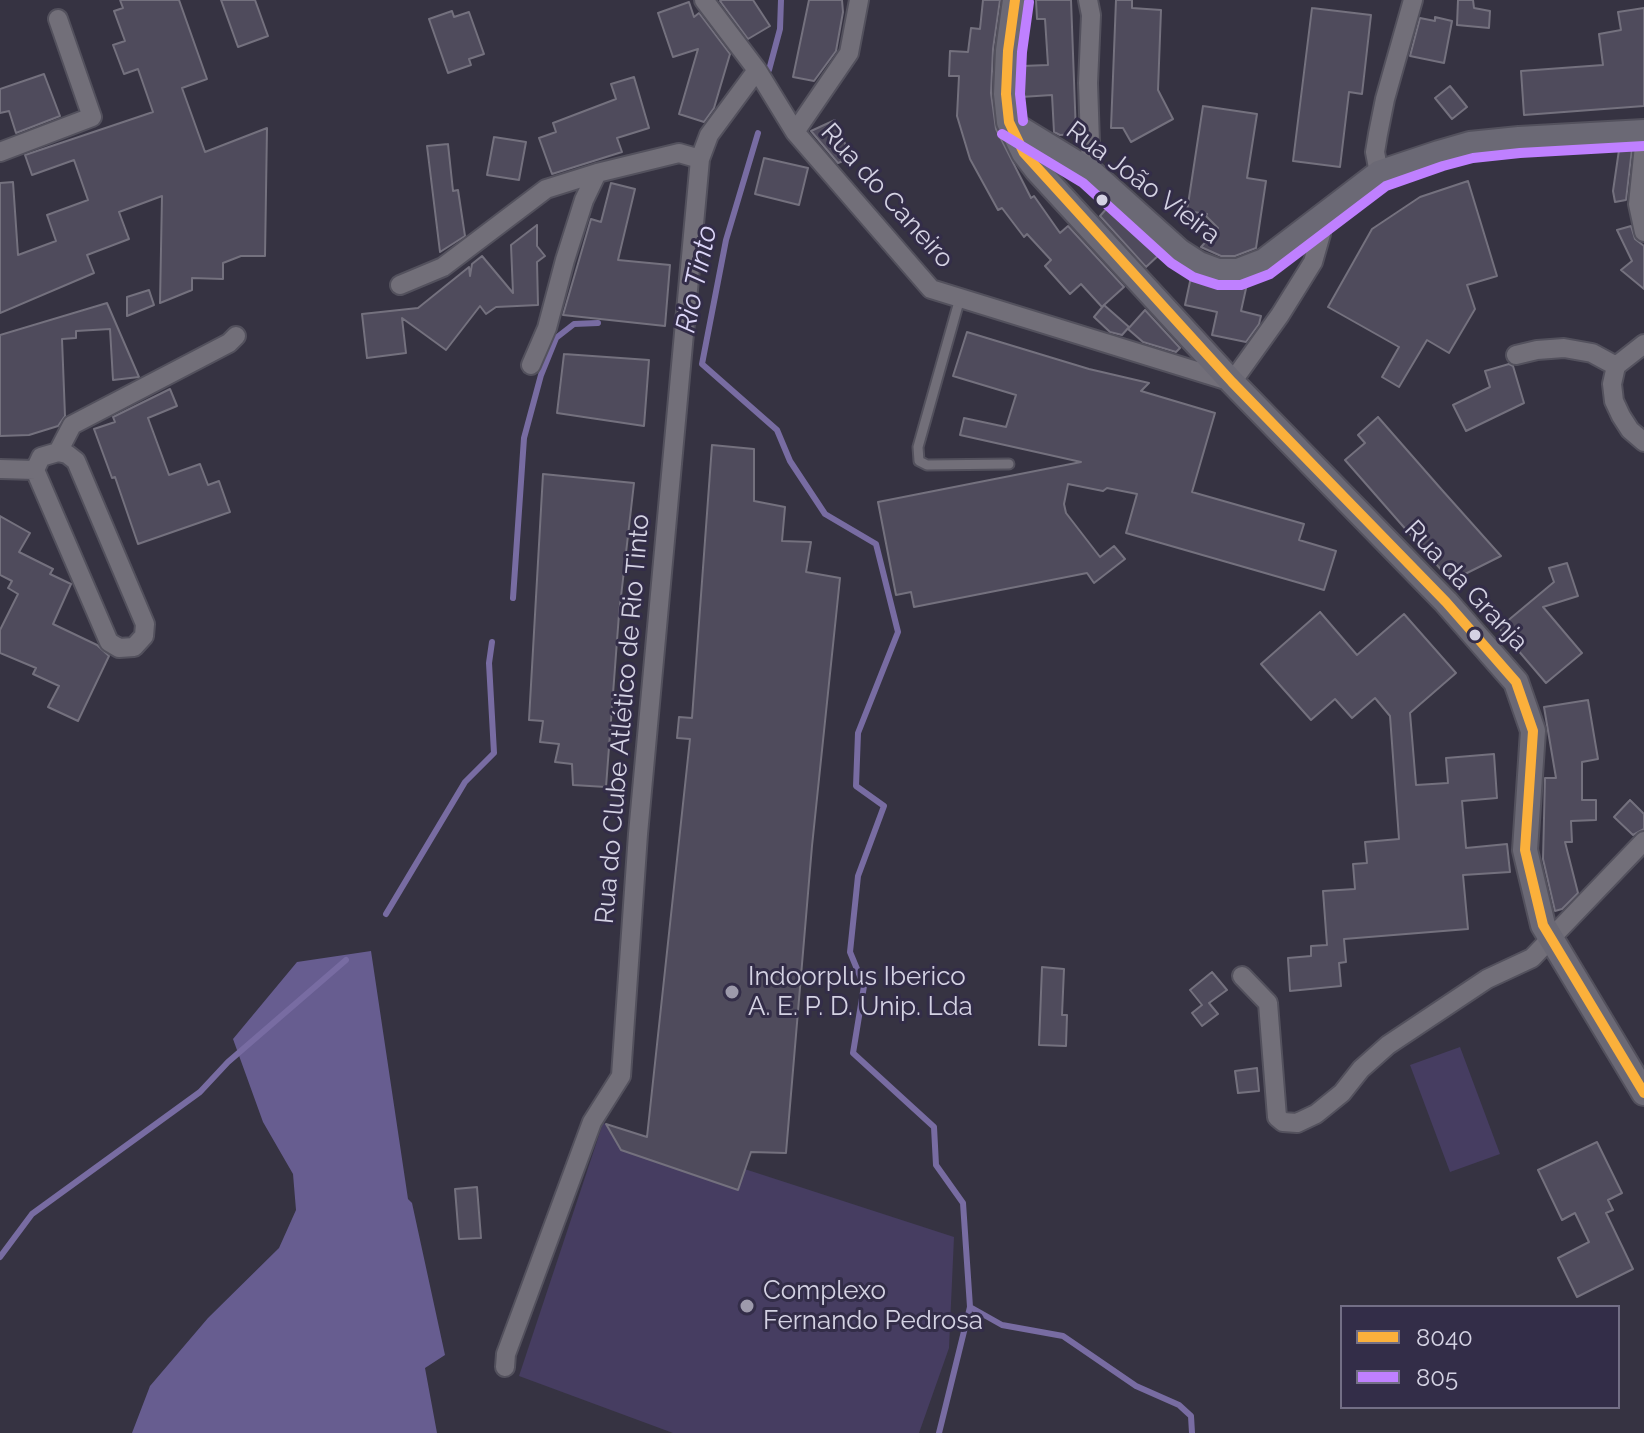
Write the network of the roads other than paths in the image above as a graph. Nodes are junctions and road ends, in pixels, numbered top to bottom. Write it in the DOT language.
graph roads {
  1 [pos="704,0"];
  2 [pos="859,0"];
  3 [pos="1015,0"];
  4 [pos="1088,0"];
  5 [pos="1413,0"];
  6 [pos="58,19"];
  7 [pos="757,70"];
  8 [pos="1009,122"];
  9 [pos="795,132"];
  10 [pos="1644,132"];
  11 [pos="1644,146"];
  12 [pos="0,152"];
  13 [pos="700,159"];
  14 [pos="1091,172"];
  15 [pos="597,173"];
  16 [pos="1379,173"];
  17 [pos="1319,219"];
  18 [pos="1644,232"];
  19 [pos="400,285"];
  20 [pos="960,298"];
  21 [pos="236,336"];
  22 [pos="1644,344"];
  23 [pos="1516,355"];
  24 [pos="531,365"];
  25 [pos="1616,366"];
  26 [pos="1232,382"];
  27 [pos="1644,442"];
  28 [pos="58,452"];
  29 [pos="1009,464"];
  30 [pos="0,469"];
  31 [pos="35,470"];
  32 [pos="1644,841"];
  33 [pos="1551,938"];
  34 [pos="1242,976"];
  35 [pos="1644,1093"];
  36 [pos="505,1367"];
  1 -- 7 [label="street, Rua do Caneiro"];
  2 -- 9 [label="street"];
  3 -- 8 [label="street"];
  4 -- 14 [label="street"];
  5 -- 16 [label="street"];
  6 -- 12 [label="street"];
  7 -- 9 [label="street, Rua do Caneiro"];
  7 -- 13 [label="street, Rua do Clube Atlético de Rio Tinto"];
  8 -- 14 [label="street, Rua João Vieira"];
  8 -- 26 [label="street, Rua da Granja"];
  9 -- 20 [label="street, Rua do Caneiro"];
  10 -- 16 [label="street, Rua João Vieira"];
  11 -- 18 [label="street"];
  13 -- 15 [label="street"];
  13 -- 36 [label="street, Rua do Clube Atlético de Rio Tinto"];
  14 -- 17 [label="street, Rua João Vieira"];
  15 -- 19 [label="street"];
  15 -- 24 [label="street"];
  16 -- 17 [label="street, Rua João Vieira"];
  17 -- 26 [label="street"];
  20 -- 26 [label="street, Rua do Caneiro"];
  20 -- 29 [label="lane"];
  21 -- 28 [label="street"];
  22 -- 25 [label="street"];
  23 -- 25 [label="street"];
  25 -- 27 [label="street"];
  26 -- 33 [label="street, Rua da Granja"];
  28 -- 31 [label="street"];
  28 -- 31 [label="street"];
  30 -- 31 [label="street"];
  32 -- 33 [label="street"];
  33 -- 34 [label="street"];
  33 -- 35 [label="street, Rua da Granja"];
}
